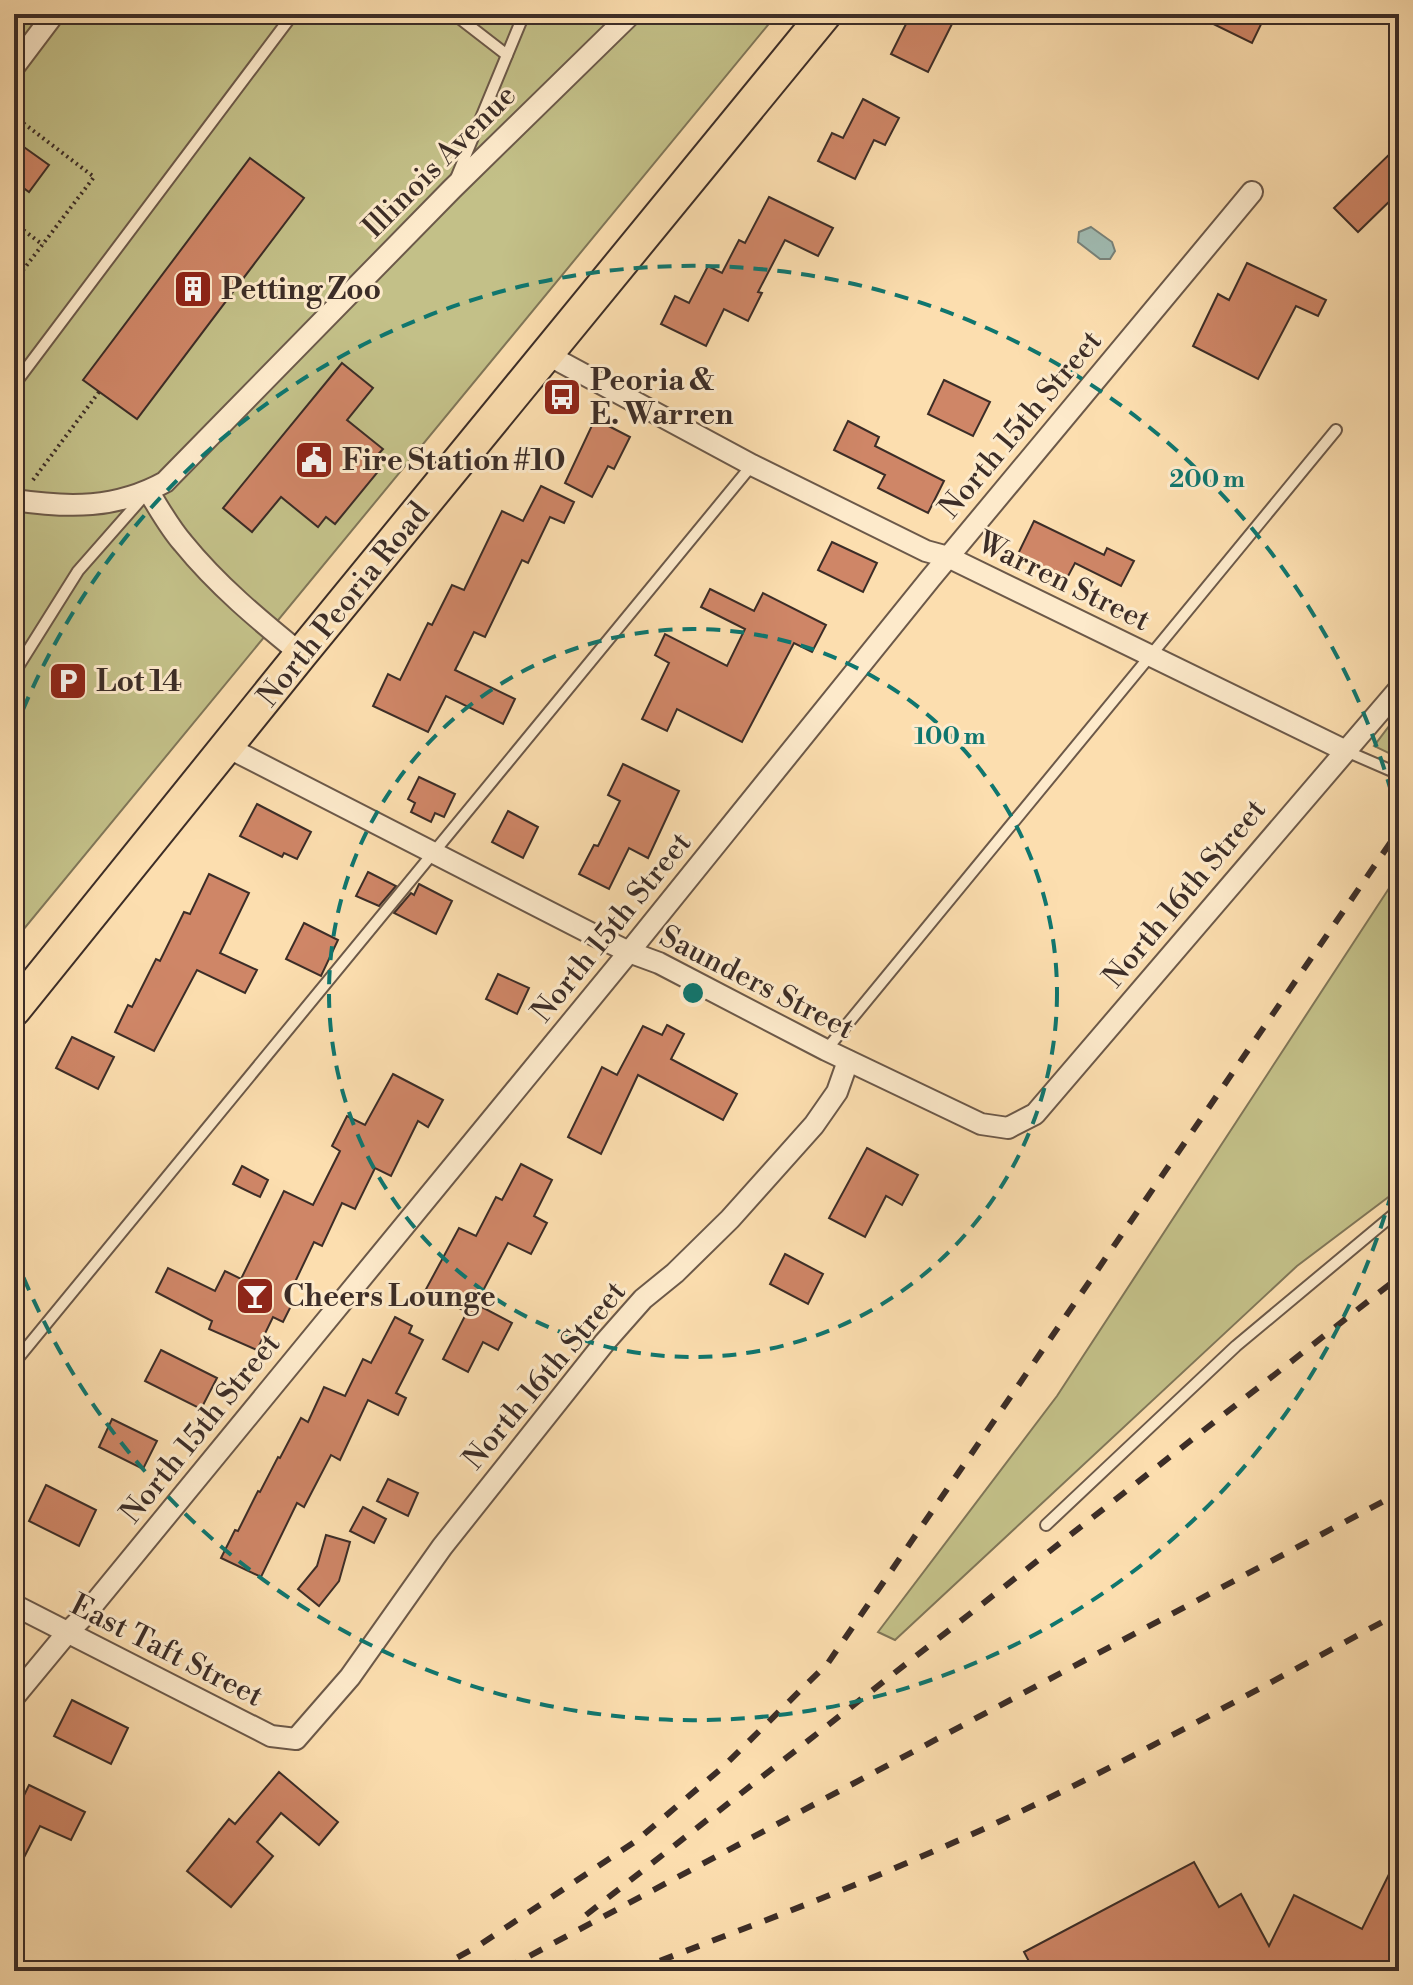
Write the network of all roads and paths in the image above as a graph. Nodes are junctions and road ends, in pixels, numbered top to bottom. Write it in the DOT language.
graph roads {
  1 [pos="54,14"];
  2 [pos="293,14"];
  3 [pos="454,14"];
  4 [pos="524,14"];
  5 [pos="631,14"];
  6 [pos="825,14"];
  7 [pos="507,55"];
  8 [pos="14,67"];
  9 [pos="14,116"];
  10 [pos="452,189"];
  11 [pos="1252,192"];
  12 [pos="14,223"];
  13 [pos="43,245"];
  14 [pos="14,282"];
  15 [pos="546,354"];
  16 [pos="14,385"];
  17 [pos="99,392"];
  18 [pos="1336,430"];
  19 [pos="752,465"];
  20 [pos="33,480"];
  21 [pos="148,491"];
  22 [pos="14,500"];
  23 [pos="948,557"];
  24 [pos="301,654"];
  25 [pos="1150,657"];
  26 [pos="14,673"];
  27 [pos="1399,689"];
  28 [pos="227,747"];
  29 [pos="1344,750"];
  30 [pos="1399,774"];
  31 [pos="432,853"];
  32 [pos="629,952"];
  33 [pos="14,1010"];
  34 [pos="826,1050"];
  35 [pos="848,1061"];
  36 [pos="1008,1128"];
  37 [pos="1399,1210"];
  38 [pos="14,1363"];
  39 [pos="1046,1525"];
  40 [pos="14,1605"];
  41 [pos="67,1633"];
  42 [pos="14,1697"];
  43 [pos="296,1739"];
  1 -- 8 [label="street"];
  2 -- 16 [label="lane"];
  3 -- 7 [label="lane"];
  4 -- 7 [label="lane"];
  5 -- 10 [label="street, Illinois Avenue"];
  6 -- 15 [label="main road, North Peoria Road"];
  7 -- 10 [label="lane"];
  9 -- 13 [label="path"];
  10 -- 21 [label="street, Illinois Avenue"];
  11 -- 23 [label="street, North 15th Street"];
  12 -- 13 [label="path"];
  13 -- 14 [label="path"];
  15 -- 19 [label="street, Warren Street"];
  15 -- 24 [label="main road, North Peoria Road"];
  17 -- 20 [label="path"];
  18 -- 25 [label="lane"];
  19 -- 23 [label="street, Warren Street"];
  19 -- 31 [label="lane"];
  21 -- 22 [label="street, Illinois Avenue"];
  21 -- 24 [label="street"];
  21 -- 26 [label="lane"];
  23 -- 25 [label="street, Warren Street"];
  23 -- 32 [label="street, North 15th Street"];
  24 -- 28 [label="main road, North Peoria Road"];
  25 -- 29 [label="street, Warren Street"];
  25 -- 34 [label="lane"];
  27 -- 29 [label="street, North 16th Street"];
  28 -- 31 [label="street, Saunders Street"];
  28 -- 33 [label="main road, North Peoria Road"];
  29 -- 30 [label="lane"];
  29 -- 36 [label="street, North 16th Street"];
  31 -- 32 [label="street, Saunders Street"];
  31 -- 38 [label="lane"];
  32 -- 34 [label="street, Saunders Street"];
  32 -- 41 [label="street, North 15th Street"];
  34 -- 35 [label="street, Saunders Street"];
  35 -- 36 [label="street, Saunders Street"];
  35 -- 43 [label="street, North 16th Street"];
  37 -- 39 [label="lane"];
  40 -- 41 [label="street, East Taft Street"];
  41 -- 42 [label="street, North 15th Street"];
  41 -- 43 [label="street, East Taft Street"];
}
